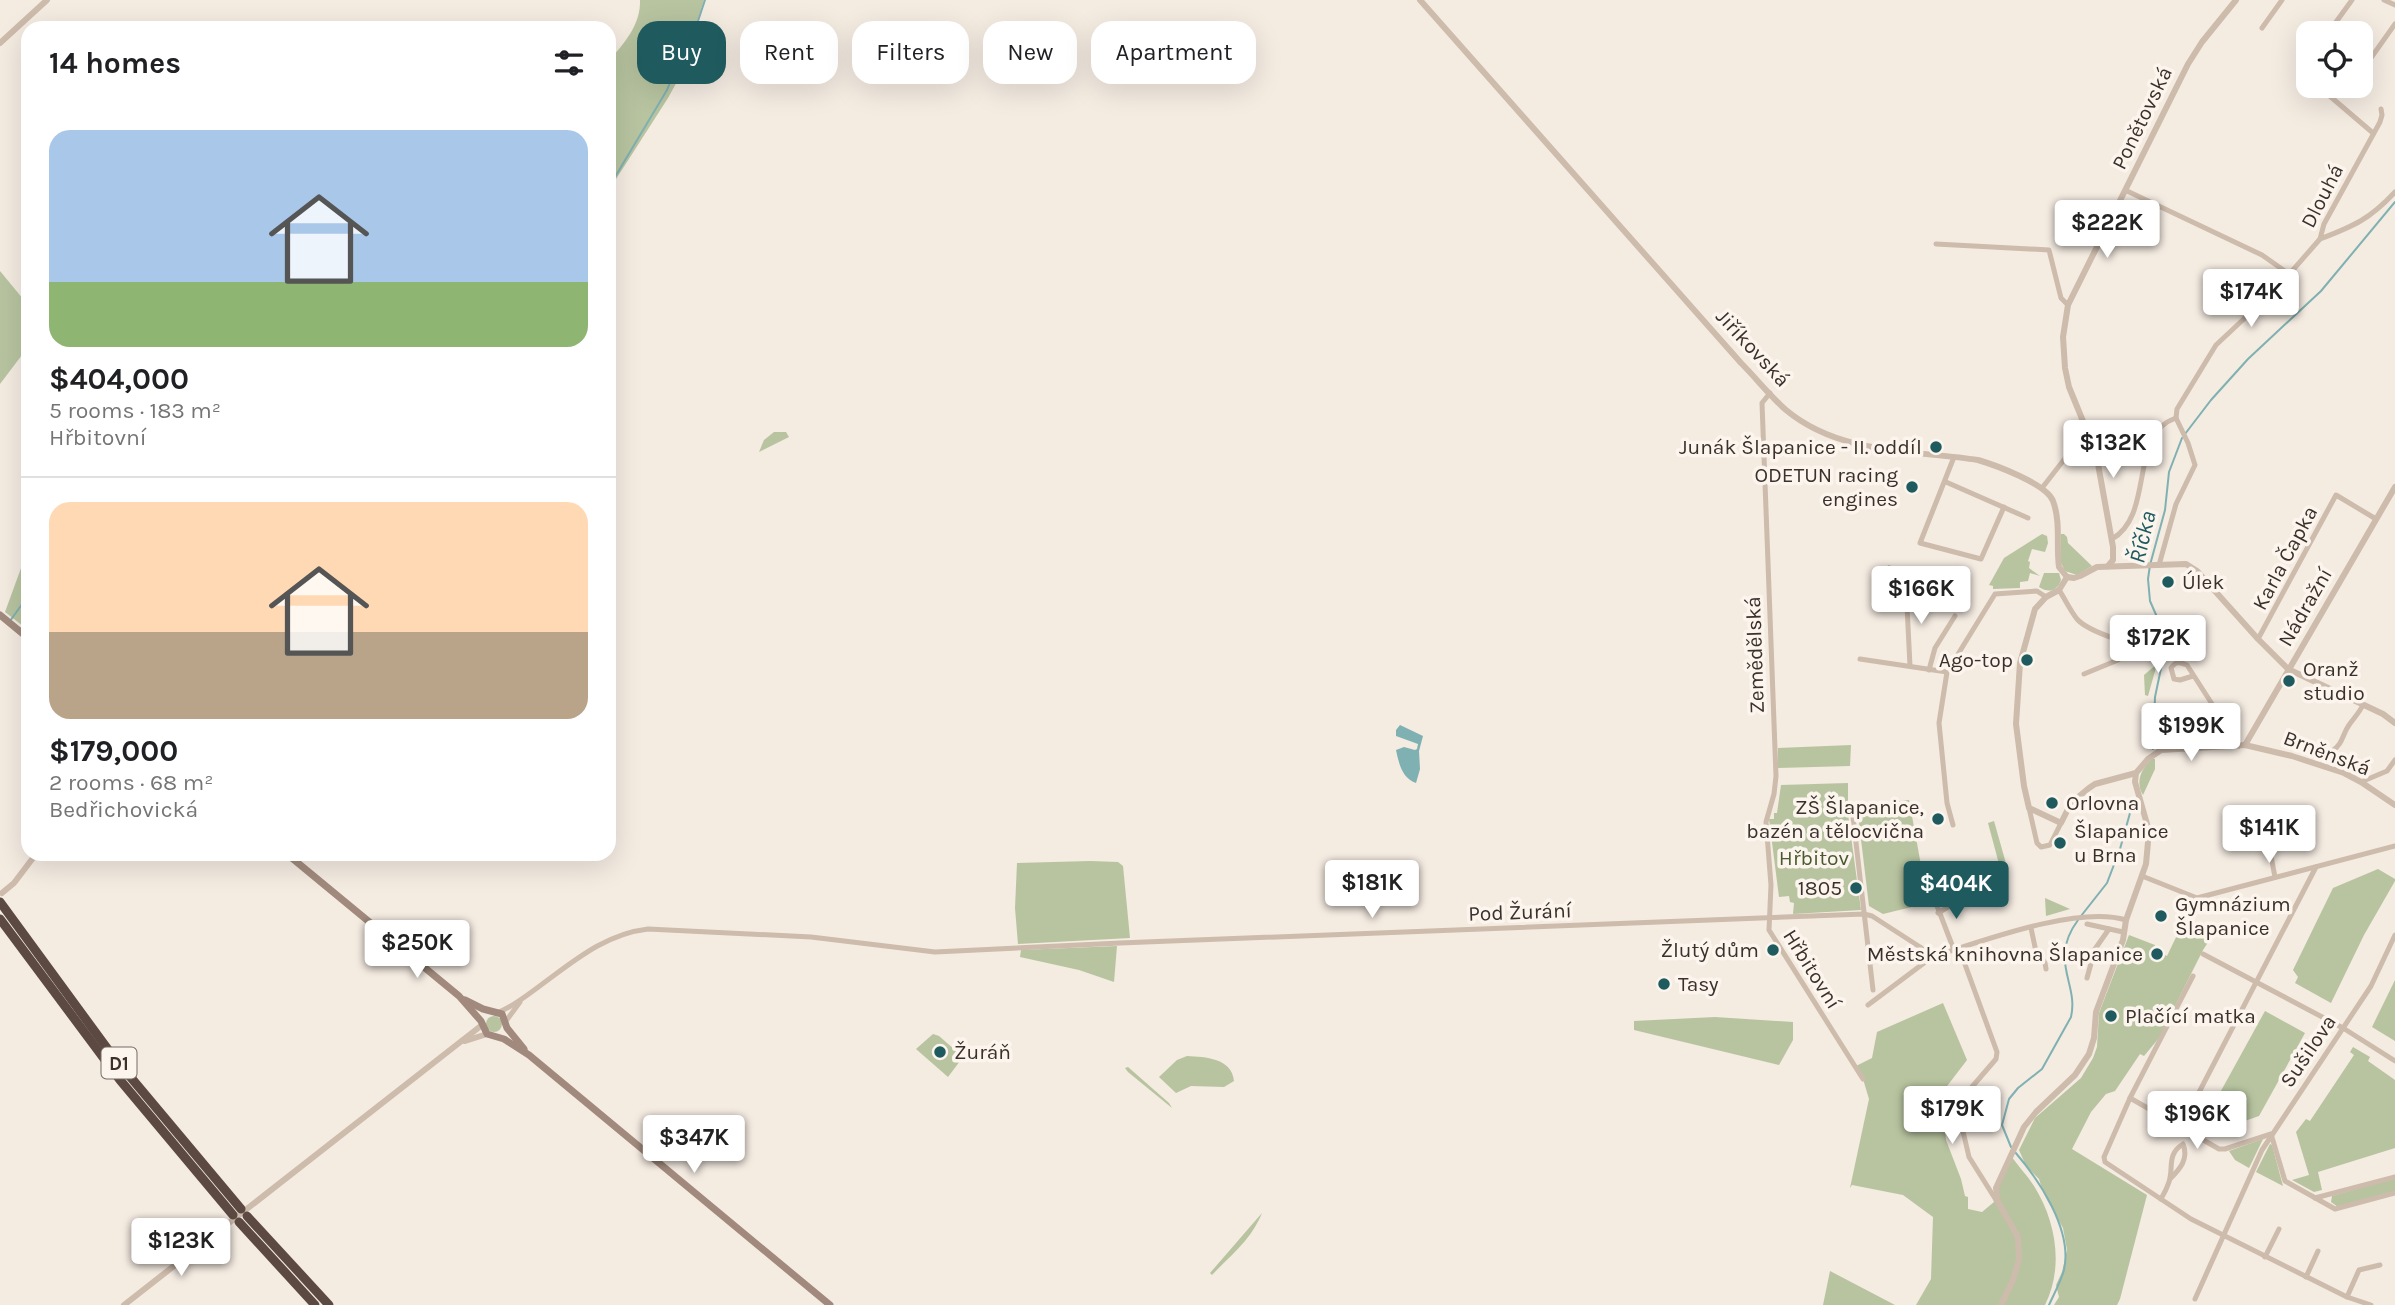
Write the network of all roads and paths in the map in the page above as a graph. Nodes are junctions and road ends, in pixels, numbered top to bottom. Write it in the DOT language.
graph roads {
  1 [pos="47,0"];
  2 [pos="1420,0"];
  3 [pos="2236,0"];
  4 [pos="2282,0"];
  5 [pos="2351,0"];
  6 [pos="2384,0"];
  7 [pos="2395,5"];
  8 [pos="24,21"];
  9 [pos="2336,21"];
  10 [pos="21,24"];
  11 [pos="2395,24"];
  12 [pos="2262,27"];
  13 [pos="0,43"];
  14 [pos="2373,55"];
  15 [pos="2332,98"];
  16 [pos="2381,109"];
  17 [pos="2373,133"];
  18 [pos="2125,190"];
  19 [pos="2395,192"];
  20 [pos="2320,239"];
  21 [pos="1936,244"];
  22 [pos="2289,274"];
  23 [pos="2068,305"];
  24 [pos="1770,393"];
  25 [pos="2176,418"];
  26 [pos="2087,430"];
  27 [pos="1954,457"];
  28 [pos="1946,482"];
  29 [pos="2395,487"];
  30 [pos="2042,488"];
  31 [pos="2392,501"];
  32 [pos="2004,507"];
  33 [pos="2028,518"];
  34 [pos="2376,519"];
  35 [pos="2112,543"];
  36 [pos="2106,566"];
  37 [pos="2132,566"];
  38 [pos="2157,566"];
  39 [pos="2067,577"];
  40 [pos="1906,586"];
  41 [pos="2059,590"];
  42 [pos="2046,597"];
  43 [pos="0,615"];
  44 [pos="1955,616"];
  45 [pos="21,632"];
  46 [pos="2258,639"];
  47 [pos="2134,646"];
  48 [pos="2158,651"];
  49 [pos="1860,659"];
  50 [pos="1910,666"];
  51 [pos="2288,669"];
  52 [pos="1929,670"];
  53 [pos="1948,672"];
  54 [pos="2084,674"];
  55 [pos="2193,676"];
  56 [pos="2363,705"];
  57 [pos="2395,723"];
  58 [pos="2242,745"];
  59 [pos="2332,751"];
  60 [pos="2395,760"];
  61 [pos="2136,774"];
  62 [pos="2361,782"];
  63 [pos="2395,805"];
  64 [pos="1852,808"];
  65 [pos="2029,808"];
  66 [pos="2061,822"];
  67 [pos="1954,825"];
  68 [pos="2268,841"];
  69 [pos="2395,846"];
  70 [pos="31,861"];
  71 [pos="295,861"];
  72 [pos="2316,867"];
  73 [pos="1968,875"];
  74 [pos="2142,876"];
  75 [pos="2275,877"];
  76 [pos="1934,898"];
  77 [pos="2,901"];
  78 [pos="1938,913"];
  79 [pos="1864,914"];
  80 [pos="1771,918"];
  81 [pos="0,919"];
  82 [pos="2126,920"];
  83 [pos="2087,925"];
  84 [pos="2031,928"];
  85 [pos="2109,929"];
  86 [pos="2123,932"];
  87 [pos="2395,935"];
  88 [pos="1957,949"];
  89 [pos="2203,954"];
  90 [pos="1932,957"];
  91 [pos="2046,969"];
  92 [pos="2193,976"];
  93 [pos="2087,978"];
  94 [pos="2257,983"];
  95 [pos="1873,990"];
  96 [pos="459,996"];
  97 [pos="522,1000"];
  98 [pos="1868,1005"];
  99 [pos="495,1012"];
  100 [pos="506,1023"];
  101 [pos="482,1024"];
  102 [pos="2343,1028"];
  103 [pos="487,1034"];
  104 [pos="497,1036"];
  105 [pos="463,1042"];
  106 [pos="529,1055"];
  107 [pos="2395,1061"];
  108 [pos="1863,1079"];
  109 [pos="2130,1098"];
  110 [pos="2181,1127"];
  111 [pos="2190,1132"];
  112 [pos="2271,1134"];
  113 [pos="2183,1144"];
  114 [pos="2395,1177"];
  115 [pos="2170,1179"];
  116 [pos="2395,1193"];
  117 [pos="2315,1198"];
  118 [pos="2161,1199"];
  119 [pos="1998,1202"];
  120 [pos="240,1215"];
  121 [pos="2279,1229"];
  122 [pos="2222,1235"];
  123 [pos="2318,1251"];
  124 [pos="2265,1257"];
  125 [pos="2380,1265"];
  126 [pos="2306,1277"];
  127 [pos="2350,1298"];
  128 [pos="2194,1299"];
  129 [pos="124,1305"];
  130 [pos="315,1305"];
  131 [pos="329,1305"];
  132 [pos="830,1305"];
  133 [pos="2001,1305"];
  134 [pos="2371,1305"];
  1 -- 8 [label="street"];
  2 -- 24 [label="street, Jiříkovská"];
  3 -- 18 [label="street, Ponětovská"];
  4 -- 12 [label="street"];
  5 -- 9 [label="street"];
  6 -- 7 [label="street"];
  10 -- 13 [label="street"];
  11 -- 14 [label="street"];
  15 -- 17 [label="street"];
  16 -- 17 [label="street, Dlouhá"];
  17 -- 20 [label="street, Dlouhá"];
  18 -- 22 [label="street"];
  18 -- 23 [label="street, Ponětovská"];
  19 -- 20 [label="street"];
  20 -- 22 [label="street, Dlouhá"];
  21 -- 23 [label="street"];
  22 -- 25 [label="street, Dlouhá"];
  23 -- 26 [label="street, Ponětovská"];
  24 -- 27 [label="street, Jiříkovská"];
  24 -- 80 [label="street, Zemědělská"];
  25 -- 35 [label="street"];
  25 -- 38 [label="street"];
  26 -- 30 [label="street"];
  26 -- 35 [label="street, Ponětovská"];
  27 -- 28 [label="street"];
  27 -- 30 [label="street, Jiříkovská"];
  28 -- 32 [label="street"];
  28 -- 32 [label="street"];
  29 -- 31 [label="street, Nádražní"];
  30 -- 39 [label="street"];
  31 -- 34 [label="street, Nádražní"];
  32 -- 33 [label="street"];
  34 -- 46 [label="street, Karla Čapka"];
  34 -- 51 [label="street, Nádražní"];
  35 -- 36 [label="street"];
  35 -- 37 [label="street"];
  36 -- 37 [label="street"];
  36 -- 39 [label="street"];
  37 -- 38 [label="street"];
  38 -- 46 [label="street"];
  39 -- 41 [label="street"];
  40 -- 50 [label="street"];
  41 -- 42 [label="street"];
  41 -- 47 [label="street"];
  42 -- 53 [label="street"];
  42 -- 65 [label="street"];
  43 -- 45 [label="main road"];
  44 -- 52 [label="street"];
  46 -- 51 [label="street"];
  47 -- 48 [label="street"];
  47 -- 54 [label="street"];
  49 -- 50 [label="street"];
  50 -- 52 [label="street"];
  51 -- 56 [label="street"];
  51 -- 58 [label="street, Nádražní"];
  52 -- 53 [label="street"];
  53 -- 67 [label="street"];
  55 -- 58 [label="street"];
  56 -- 57 [label="street"];
  56 -- 59 [label="street"];
  58 -- 61 [label="street, Brněnská"];
  58 -- 62 [label="street, Brněnská"];
  60 -- 62 [label="street"];
  61 -- 66 [label="street"];
  61 -- 74 [label="street"];
  62 -- 63 [label="street, Brněnská"];
  64 -- 79 [label="street, Hřbitovní"];
  65 -- 66 [label="street"];
  65 -- 66 [label="street"];
  68 -- 75 [label="street"];
  69 -- 72 [label="street"];
  70 -- 77 [label="street"];
  71 -- 96 [label="main road"];
  72 -- 75 [label="street"];
  72 -- 94 [label="street"];
  73 -- 78 [label="street"];
  74 -- 75 [label="street"];
  74 -- 82 [label="street"];
  76 -- 78 [label="street"];
  77 -- 120 [label="highway, D1"];
  78 -- 88 [label="street"];
  79 -- 80 [label="street, Hřbitovní"];
  79 -- 90 [label="street"];
  79 -- 95 [label="street, Hřbitovní"];
  80 -- 97 [label="street, Pod Žurání"];
  80 -- 108 [label="street, Hřbitovní"];
  81 -- 120 [label="highway, D1"];
  82 -- 84 [label="street, Hřbitovní"];
  82 -- 86 [label="street"];
  83 -- 85 [label="street"];
  84 -- 88 [label="street, Hřbitovní"];
  84 -- 91 [label="street"];
  85 -- 86 [label="street"];
  85 -- 93 [label="street"];
  86 -- 119 [label="street"];
  87 -- 102 [label="street, Sušilova"];
  88 -- 90 [label="street, Hřbitovní"];
  88 -- 119 [label="street"];
  89 -- 94 [label="street"];
  90 -- 98 [label="street, Hřbitovní"];
  92 -- 109 [label="street"];
  94 -- 102 [label="street"];
  94 -- 110 [label="street"];
  96 -- 99 [label="main road"];
  96 -- 101 [label="main road"];
  97 -- 99 [label="street"];
  97 -- 100 [label="street"];
  99 -- 100 [label="main road"];
  99 -- 101 [label="main road"];
  100 -- 104 [label="main road"];
  100 -- 106 [label="main road"];
  101 -- 103 [label="main road"];
  101 -- 105 [label="street"];
  102 -- 107 [label="street"];
  102 -- 112 [label="street, Sušilova"];
  103 -- 104 [label="main road"];
  103 -- 105 [label="street"];
  104 -- 106 [label="main road"];
  105 -- 129 [label="street"];
  106 -- 132 [label="main road"];
  109 -- 110 [label="street"];
  109 -- 118 [label="street"];
  110 -- 111 [label="street"];
  111 -- 112 [label="street"];
  111 -- 113 [label="street"];
  112 -- 117 [label="street"];
  112 -- 122 [label="street, Sušilova"];
  113 -- 115 [label="street"];
  113 -- 115 [label="street"];
  114 -- 117 [label="street"];
  115 -- 118 [label="street"];
  116 -- 117 [label="street"];
  118 -- 122 [label="street"];
  119 -- 133 [label="street"];
  120 -- 130 [label="highway, D1"];
  120 -- 131 [label="highway, D1"];
  121 -- 124 [label="street"];
  122 -- 124 [label="street"];
  122 -- 128 [label="street, Sušilova"];
  123 -- 126 [label="street"];
  124 -- 126 [label="street"];
  125 -- 127 [label="street"];
  126 -- 127 [label="street"];
  127 -- 134 [label="street"];
}
